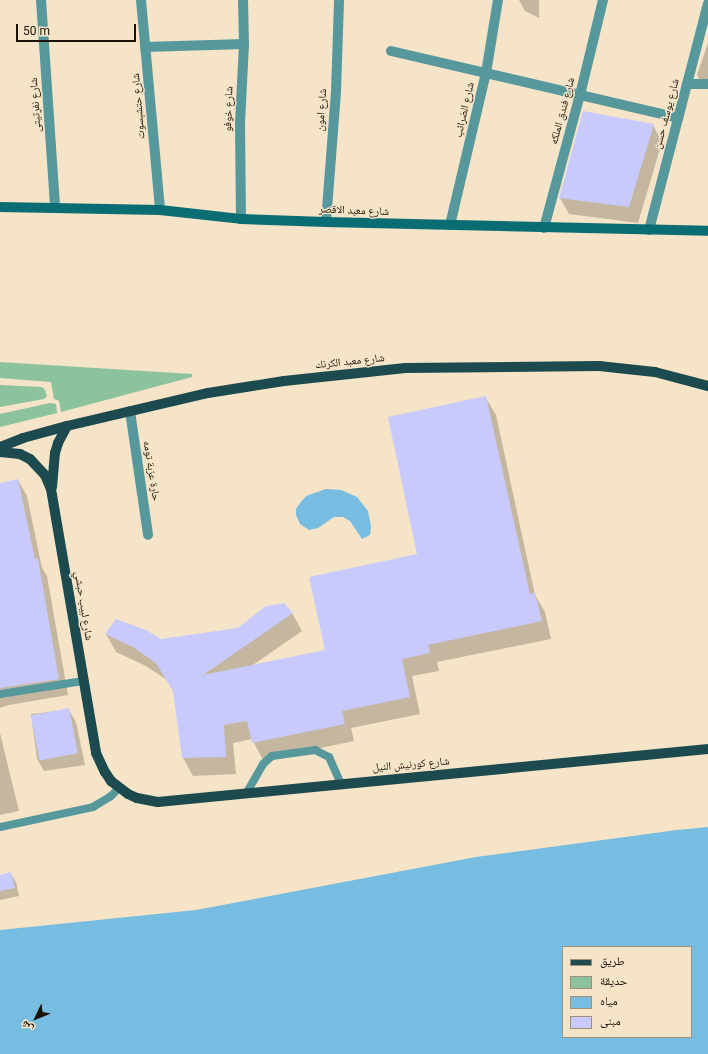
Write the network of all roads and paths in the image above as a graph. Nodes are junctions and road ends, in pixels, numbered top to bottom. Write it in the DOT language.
graph roads {
  1 [pos="41,0"];
  2 [pos="141,0"];
  3 [pos="243,0"];
  4 [pos="339,0"];
  5 [pos="498,0"];
  6 [pos="603,0"];
  7 [pos="708,4"];
  8 [pos="244,44"];
  9 [pos="145,47"];
  10 [pos="391,51"];
  11 [pos="486,73"];
  12 [pos="687,84"];
  13 [pos="708,84"];
  14 [pos="580,95"];
  15 [pos="678,118"];
  16 [pos="0,207"];
  17 [pos="55,208"];
  18 [pos="160,210"];
  19 [pos="241,219"];
  20 [pos="326,222"];
  21 [pos="450,225"];
  22 [pos="544,228"];
  23 [pos="649,230"];
  24 [pos="708,231"];
  25 [pos="708,386"];
  26 [pos="130,411"];
  27 [pos="66,426"];
  28 [pos="0,447"];
  29 [pos="0,452"];
  30 [pos="52,490"];
  31 [pos="148,535"];
  32 [pos="83,681"];
  33 [pos="0,694"];
  34 [pos="708,749"];
  35 [pos="341,784"];
  36 [pos="119,788"];
  37 [pos="247,792"];
  38 [pos="0,827"];
  1 -- 17 [label="street, شارع نفرتيتى"];
  2 -- 9 [label="street, شارع حتشبسوت"];
  3 -- 8 [label="street, شارع خوفو"];
  4 -- 20 [label="street, شارع امون"];
  5 -- 11 [label="street, شارع الضرائب"];
  6 -- 14 [label="street, شارع فندق الملكه"];
  7 -- 12 [label="street, شارع يوسف حسن"];
  8 -- 9 [label="street"];
  8 -- 19 [label="street, شارع خوفو"];
  9 -- 18 [label="street, شارع حتشبسوت"];
  10 -- 11 [label="street"];
  11 -- 14 [label="street"];
  11 -- 21 [label="street, شارع الضرائب"];
  12 -- 13 [label="street"];
  12 -- 15 [label="street, شارع يوسف حسن"];
  14 -- 15 [label="street"];
  14 -- 22 [label="street, شارع فندق الملكه"];
  15 -- 23 [label="street, شارع يوسف حسن"];
  16 -- 17 [label="main road, شارع معبد الاقصر"];
  17 -- 18 [label="main road, شارع معبد الاقصر"];
  18 -- 19 [label="main road, شارع معبد الاقصر"];
  19 -- 20 [label="main road, شارع معبد الاقصر"];
  20 -- 21 [label="main road, شارع معبد الاقصر"];
  21 -- 22 [label="main road, شارع معبد الاقصر"];
  22 -- 23 [label="main road, شارع معبد الاقصر"];
  23 -- 24 [label="main road, شارع معبد الاقصر"];
  25 -- 26 [label="main road, شارع معبد الكرنك"];
  26 -- 27 [label="main road, شارع معبد الكرنك"];
  26 -- 31 [label="street, حارة عزبة تومه"];
  27 -- 28 [label="main road, شارع معبد الكرنك"];
  27 -- 30 [label="main road"];
  29 -- 30 [label="main road, شارع لبيب حبشي"];
  30 -- 32 [label="main road, شارع لبيب حبشي"];
  32 -- 33 [label="lane"];
  32 -- 36 [label="main road, شارع لبيب حبشي"];
  34 -- 35 [label="main road, شارع كورنيش النيل"];
  35 -- 37 [label="main road, شارع كورنيش النيل"];
  35 -- 37 [label="lane"];
  36 -- 37 [label="main road, شارع كورنيش النيل"];
  36 -- 38 [label="lane"];
}
